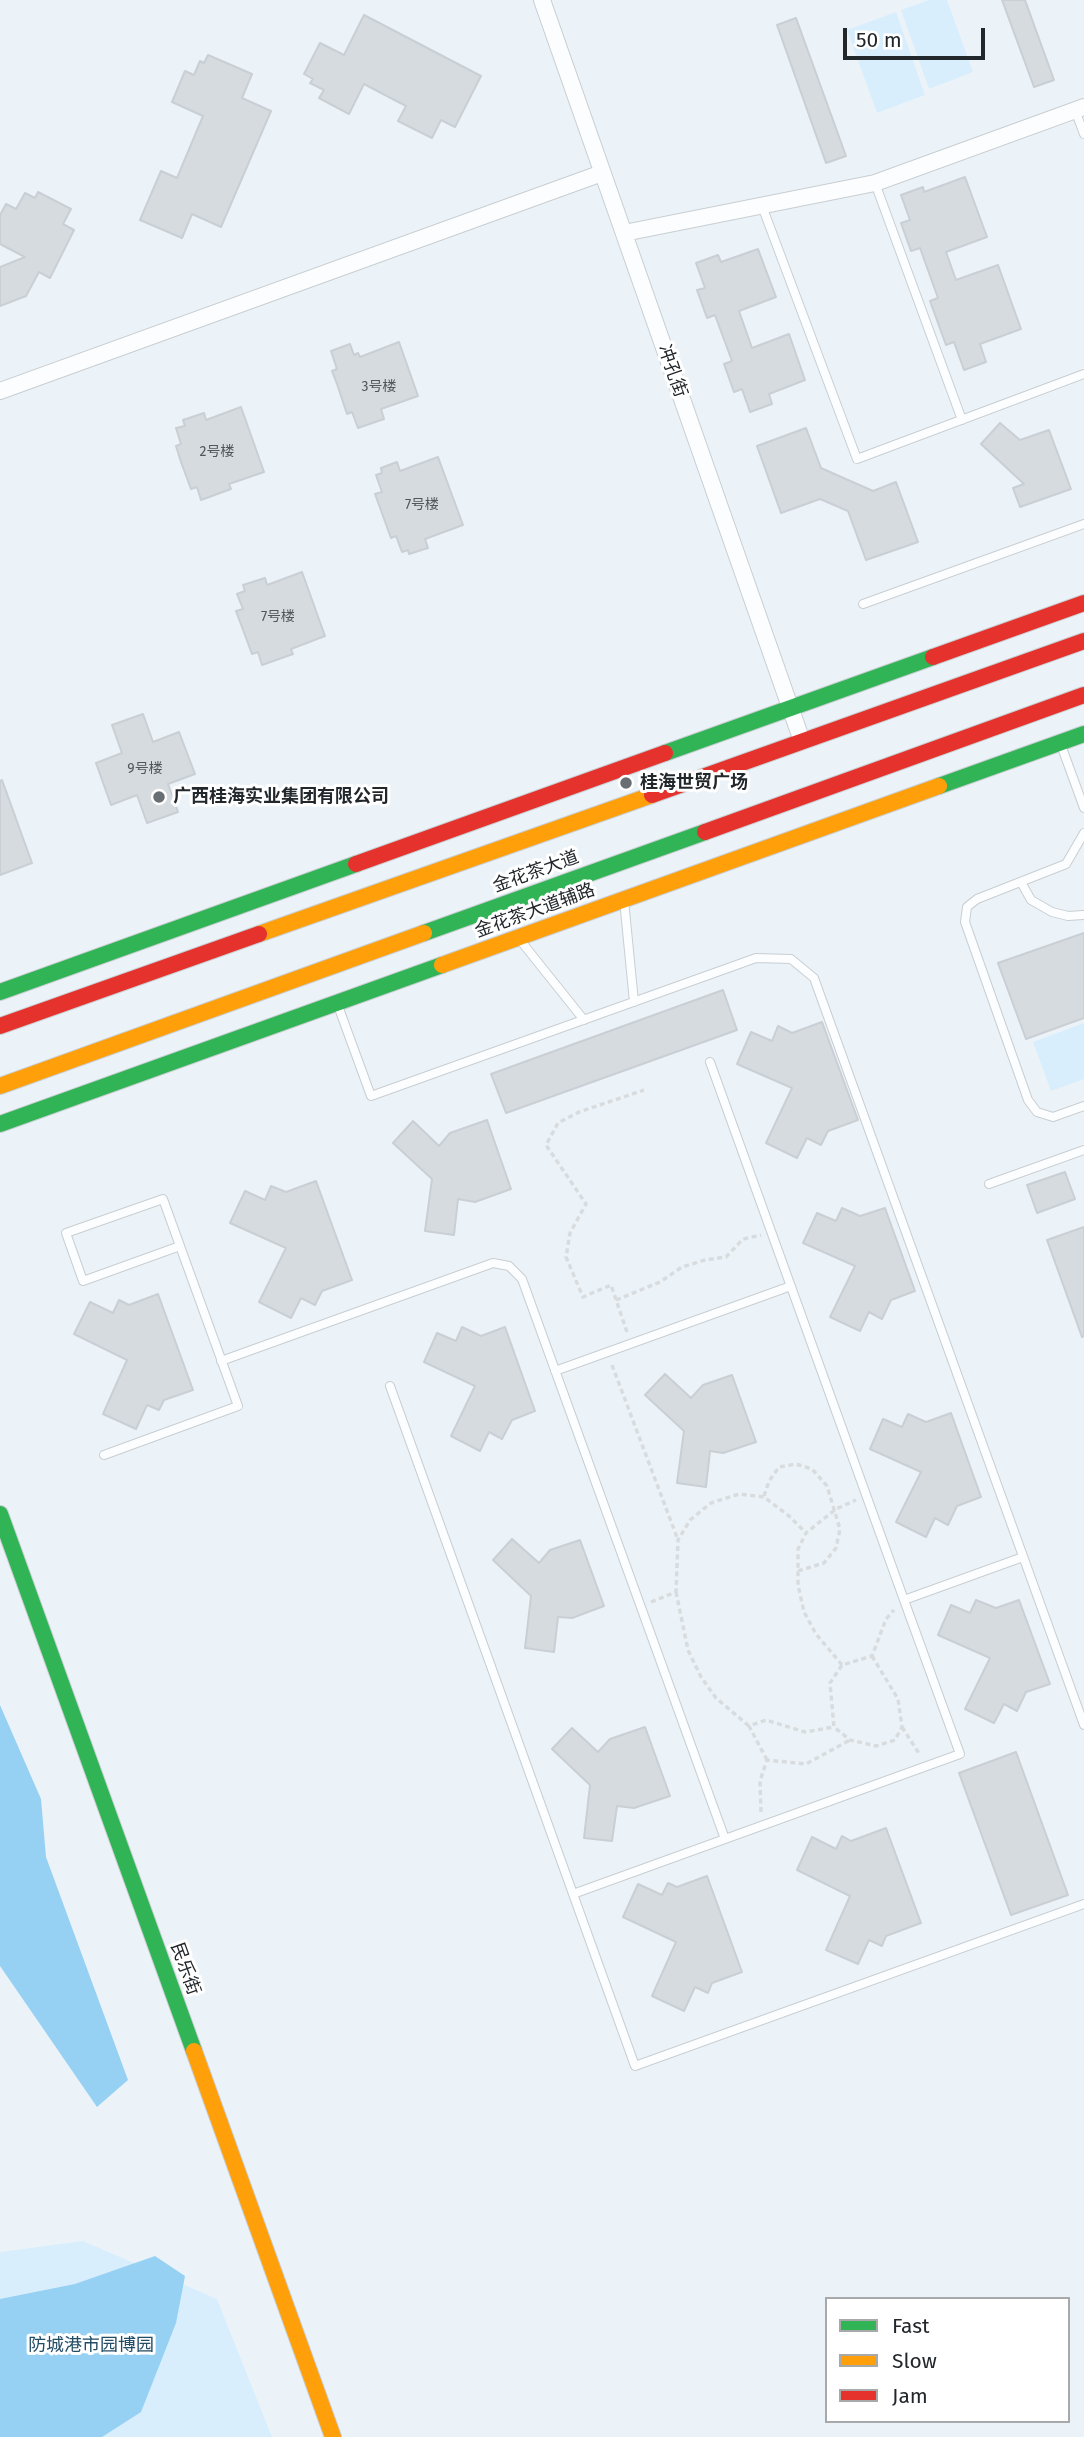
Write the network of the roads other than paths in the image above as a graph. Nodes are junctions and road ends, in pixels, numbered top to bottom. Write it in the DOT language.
graph roads {
  1 [pos="542,0"];
  2 [pos="1080,109"];
  3 [pos="1084,134"];
  4 [pos="602,173"];
  5 [pos="875,183"];
  6 [pos="762,206"];
  7 [pos="624,233"];
  8 [pos="1084,374"];
  9 [pos="0,391"];
  10 [pos="962,419"];
  11 [pos="1084,524"];
  12 [pos="1084,603"];
  13 [pos="863,604"];
  14 [pos="1084,641"];
  15 [pos="1084,695"];
  16 [pos="790,708"];
  17 [pos="1084,734"];
  18 [pos="802,741"];
  19 [pos="1060,742"];
  20 [pos="1084,808"];
  21 [pos="1084,833"];
  22 [pos="1021,882"];
  23 [pos="624,900"];
  24 [pos="1083,915"];
  25 [pos="518,938"];
  26 [pos="0,992"];
  27 [pos="634,1002"];
  28 [pos="337,1003"];
  29 [pos="584,1020"];
  30 [pos="0,1026"];
  31 [pos="710,1062"];
  32 [pos="0,1086"];
  33 [pos="1084,1106"];
  34 [pos="0,1125"];
  35 [pos="1084,1150"];
  36 [pos="989,1184"];
  37 [pos="180,1246"];
  38 [pos="791,1286"];
  39 [pos="221,1361"];
  40 [pos="555,1371"];
  41 [pos="390,1386"];
  42 [pos="104,1455"];
  43 [pos="0,1514"];
  44 [pos="1023,1557"];
  45 [pos="904,1600"];
  46 [pos="1084,1725"];
  47 [pos="724,1839"];
  48 [pos="573,1894"];
  49 [pos="1084,1904"];
  50 [pos="333,2437"];
  1 -- 4 [label="street, 冲孔街"];
  2 -- 3 [label="lane"];
  2 -- 5 [label="street"];
  4 -- 7 [label="street, 冲孔街"];
  4 -- 9 [label="street"];
  5 -- 6 [label="street"];
  5 -- 10 [label="lane"];
  6 -- 7 [label="street"];
  6 -- 10 [label="lane"];
  7 -- 16 [label="street, 冲孔街"];
  8 -- 10 [label="lane"];
  11 -- 13 [label="lane"];
  12 -- 16 [label="main road"];
  14 -- 18 [label="main road, 金花茶大道"];
  15 -- 32 [label="main road, 金花茶大道"];
  16 -- 18 [label="street, 冲孔街"];
  16 -- 26 [label="main road"];
  17 -- 19 [label="main road, 金花茶大道辅路"];
  18 -- 30 [label="main road, 金花茶大道"];
  19 -- 20 [label="lane"];
  19 -- 23 [label="main road, 金花茶大道辅路"];
  21 -- 22 [label="lane"];
  22 -- 24 [label="lane"];
  22 -- 33 [label="lane"];
  23 -- 25 [label="main road, 金花茶大道辅路"];
  23 -- 27 [label="lane"];
  25 -- 28 [label="main road, 金花茶大道辅路"];
  25 -- 29 [label="lane"];
  27 -- 29 [label="lane"];
  27 -- 44 [label="lane"];
  28 -- 29 [label="lane"];
  28 -- 34 [label="main road, 金花茶大道辅路"];
  31 -- 38 [label="lane"];
  35 -- 36 [label="lane"];
  37 -- 37 [label="lane"];
  37 -- 39 [label="lane"];
  38 -- 40 [label="lane"];
  38 -- 45 [label="lane"];
  39 -- 40 [label="lane"];
  39 -- 42 [label="lane"];
  40 -- 47 [label="lane"];
  41 -- 48 [label="lane"];
  43 -- 50 [label="main road, 民乐街"];
  44 -- 45 [label="lane"];
  44 -- 46 [label="lane"];
  45 -- 47 [label="lane"];
  47 -- 48 [label="lane"];
  48 -- 49 [label="lane"];
}
